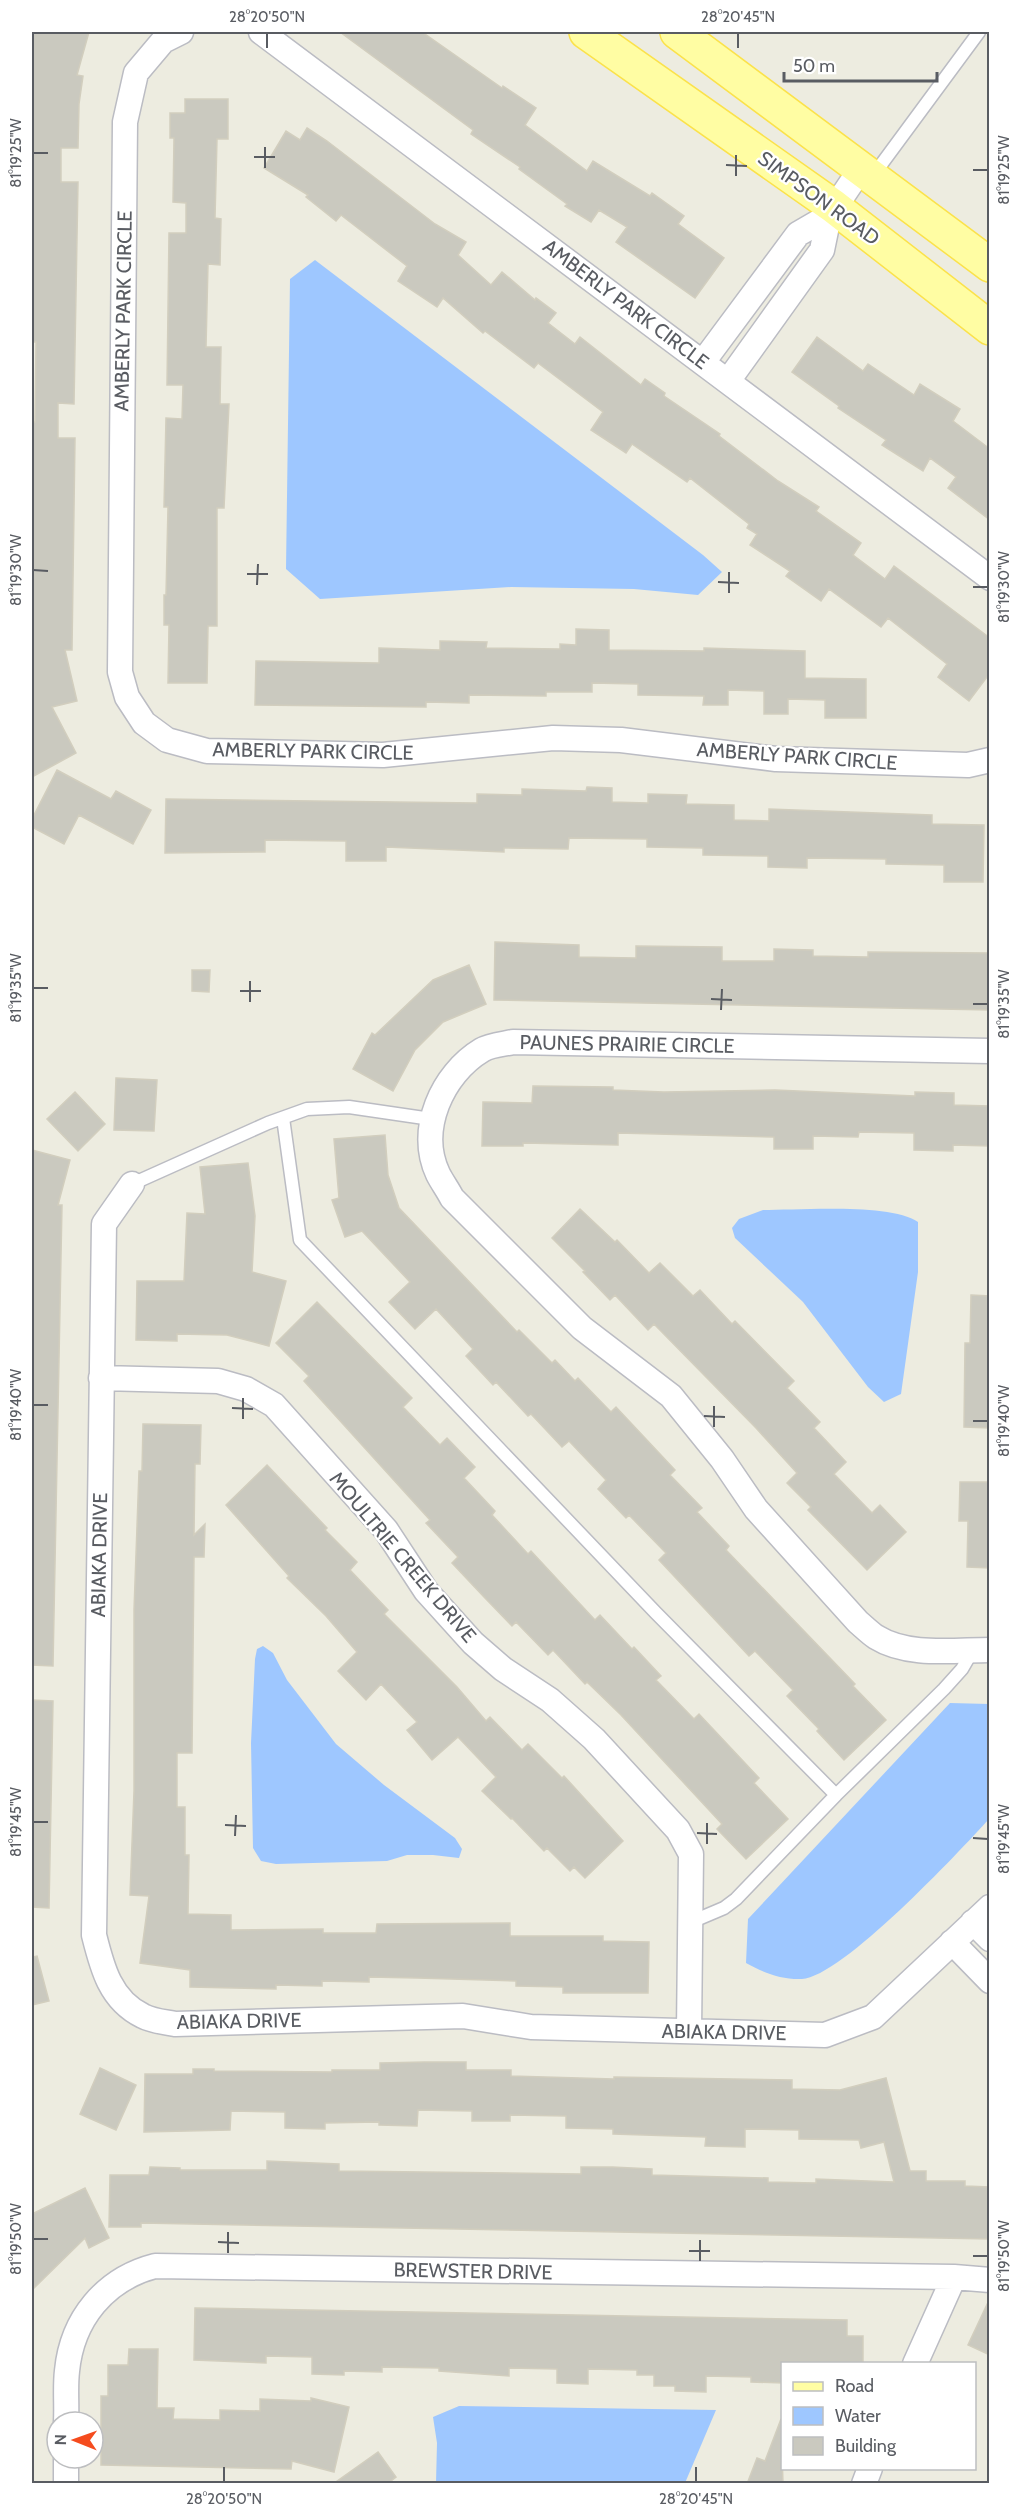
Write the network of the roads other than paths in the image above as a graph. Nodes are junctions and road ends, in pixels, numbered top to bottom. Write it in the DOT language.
graph roads {
  1 [pos="181,32"];
  2 [pos="261,32"];
  3 [pos="586,32"];
  4 [pos="676,32"];
  5 [pos="979,32"];
  6 [pos="866,174"];
  7 [pos="831,211"];
  8 [pos="990,265"];
  9 [pos="990,328"];
  10 [pos="703,362"];
  11 [pos="728,381"];
  12 [pos="990,578"];
  13 [pos="990,760"];
  14 [pos="990,1051"];
  15 [pos="283,1118"];
  16 [pos="431,1119"];
  17 [pos="132,1184"];
  18 [pos="101,1378"];
  19 [pos="981,1650"];
  20 [pos="836,1795"];
  21 [pos="691,1922"];
  22 [pos="984,1922"];
  23 [pos="952,1942"];
  24 [pos="990,1981"];
  25 [pos="689,2031"];
  26 [pos="954,2277"];
  27 [pos="990,2280"];
  28 [pos="916,2362"];
  29 [pos="66,2410"];
  30 [pos="870,2470"];
  31 [pos="864,2484"];
  1 -- 13 [label="street, AMBERLY PARK CIRCLE"];
  2 -- 10 [label="street, AMBERLY PARK CIRCLE"];
  3 -- 7 [label="main road, SIMPSON ROAD"];
  4 -- 6 [label="main road"];
  5 -- 6 [label="lane"];
  6 -- 7 [label="street"];
  6 -- 8 [label="main road"];
  7 -- 9 [label="main road, SIMPSON ROAD"];
  7 -- 10 [label="street"];
  7 -- 11 [label="street"];
  10 -- 11 [label="street, AMBERLY PARK CIRCLE"];
  11 -- 12 [label="street, AMBERLY PARK CIRCLE"];
  14 -- 16 [label="street, PAUNES PRAIRIE CIRCLE"];
  15 -- 16 [label="lane"];
  15 -- 17 [label="lane"];
  15 -- 20 [label="lane"];
  16 -- 19 [label="street, PAUNES PRAIRIE CIRCLE"];
  17 -- 18 [label="street, ABIAKA DRIVE"];
  18 -- 21 [label="street, MOULTRIE CREEK DRIVE"];
  18 -- 25 [label="street, ABIAKA DRIVE"];
  19 -- 20 [label="lane"];
  20 -- 21 [label="lane"];
  21 -- 25 [label="street, MOULTRIE CREEK DRIVE"];
  22 -- 23 [label="street, ABIAKA DRIVE"];
  23 -- 24 [label="street"];
  23 -- 25 [label="street, ABIAKA DRIVE"];
  26 -- 27 [label="street, BREWSTER DRIVE"];
  26 -- 28 [label="street"];
  26 -- 29 [label="street, BREWSTER DRIVE"];
  30 -- 31 [label="street"];
}
